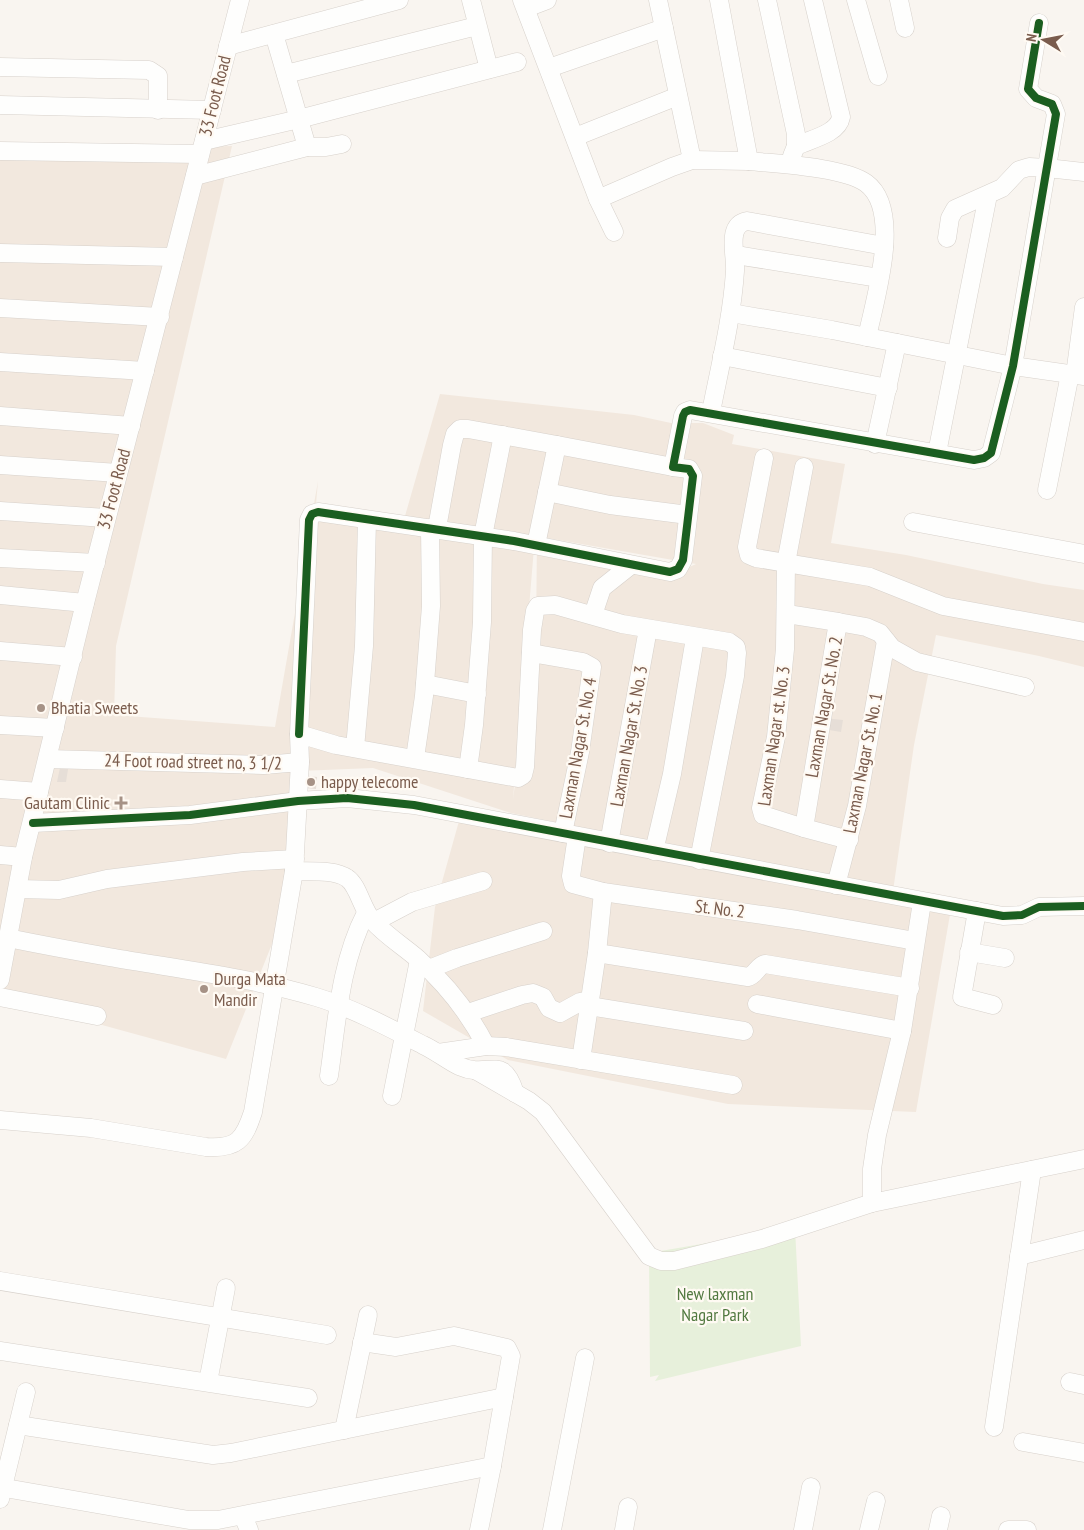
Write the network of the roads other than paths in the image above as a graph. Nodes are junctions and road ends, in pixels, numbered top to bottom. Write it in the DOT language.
graph roads {
  1 [pos="240,0"];
  2 [pos="399,0"];
  3 [pos="471,0"];
  4 [pos="547,0"];
  5 [pos="658,0"];
  6 [pos="719,0"];
  7 [pos="767,0"];
  8 [pos="813,0"];
  9 [pos="856,0"];
  10 [pos="899,0"];
  11 [pos="524,4"];
  12 [pos="1040,24"];
  13 [pos="478,26"];
  14 [pos="664,28"];
  15 [pos="905,28"];
  16 [pos="274,34"];
  17 [pos="228,46"];
  18 [pos="517,62"];
  19 [pos="0,67"];
  20 [pos="549,68"];
  21 [pos="489,70"];
  22 [pos="286,74"];
  23 [pos="878,76"];
  24 [pos="678,96"];
  25 [pos="0,105"];
  26 [pos="158,110"];
  27 [pos="212,110"];
  28 [pos="299,119"];
  29 [pos="575,137"];
  30 [pos="342,144"];
  31 [pos="796,146"];
  32 [pos="307,147"];
  33 [pos="202,148"];
  34 [pos="0,151"];
  35 [pos="692,160"];
  36 [pos="750,161"];
  37 [pos="787,165"];
  38 [pos="1047,168"];
  39 [pos="1084,172"];
  40 [pos="195,176"];
  41 [pos="988,195"];
  42 [pos="598,199"];
  43 [pos="614,232"];
  44 [pos="946,238"];
  45 [pos="884,246"];
  46 [pos="0,253"];
  47 [pos="736,255"];
  48 [pos="174,257"];
  49 [pos="879,278"];
  50 [pos="1084,307"];
  51 [pos="0,308"];
  52 [pos="731,313"];
  53 [pos="160,317"];
  54 [pos="867,337"];
  55 [pos="898,343"];
  56 [pos="956,355"];
  57 [pos="722,356"];
  58 [pos="0,362"];
  59 [pos="1013,366"];
  60 [pos="145,370"];
  61 [pos="1076,375"];
  62 [pos="888,388"];
  63 [pos="711,412"];
  64 [pos="0,416"];
  65 [pos="130,426"];
  66 [pos="503,435"];
  67 [pos="875,444"];
  68 [pos="557,445"];
  69 [pos="937,453"];
  70 [pos="764,458"];
  71 [pos="0,465"];
  72 [pos="673,467"];
  73 [pos="804,467"];
  74 [pos="118,473"];
  75 [pos="1047,490"];
  76 [pos="547,492"];
  77 [pos="0,511"];
  78 [pos="688,516"];
  79 [pos="106,518"];
  80 [pos="367,520"];
  81 [pos="913,522"];
  82 [pos="433,528"];
  83 [pos="483,536"];
  84 [pos="536,545"];
  85 [pos="1084,554"];
  86 [pos="0,558"];
  87 [pos="96,562"];
  88 [pos="786,563"];
  89 [pos="631,565"];
  90 [pos="0,595"];
  91 [pos="85,603"];
  92 [pos="787,614"];
  93 [pos="593,615"];
  94 [pos="838,622"];
  95 [pos="648,629"];
  96 [pos="1084,632"];
  97 [pos="695,638"];
  98 [pos="886,641"];
  99 [pos="0,651"];
  100 [pos="531,654"];
  101 [pos="73,657"];
  102 [pos="425,684"];
  103 [pos="1025,687"];
  104 [pos="476,694"];
  105 [pos="0,725"];
  106 [pos="55,728"];
  107 [pos="299,734"];
  108 [pos="355,748"];
  109 [pos="415,758"];
  110 [pos="48,759"];
  111 [pos="300,762"];
  112 [pos="468,769"];
  113 [pos="0,790"];
  114 [pos="39,792"];
  115 [pos="298,801"];
  116 [pos="33,823"];
  117 [pos="804,828"];
  118 [pos="570,835"];
  119 [pos="848,840"];
  120 [pos="609,843"];
  121 [pos="654,851"];
  122 [pos="0,855"];
  123 [pos="23,857"];
  124 [pos="699,860"];
  125 [pos="295,865"];
  126 [pos="483,881"];
  127 [pos="836,885"];
  128 [pos="18,890"];
  129 [pos="603,892"];
  130 [pos="922,902"];
  131 [pos="1084,906"];
  132 [pos="977,911"];
  133 [pos="370,918"];
  134 [pos="543,931"];
  135 [pos="8,938"];
  136 [pos="915,941"];
  137 [pos="969,952"];
  138 [pos="598,953"];
  139 [pos="1005,958"];
  140 [pos="424,965"];
  141 [pos="0,980"];
  142 [pos="275,987"];
  143 [pos="910,988"];
  144 [pos="0,997"];
  145 [pos="590,1003"];
  146 [pos="757,1004"];
  147 [pos="993,1005"];
  148 [pos="340,1007"];
  149 [pos="468,1013"];
  150 [pos="96,1016"];
  151 [pos="744,1031"];
  152 [pos="902,1031"];
  153 [pos="403,1036"];
  154 [pos="486,1046"];
  155 [pos="506,1047"];
  156 [pos="438,1052"];
  157 [pos="581,1060"];
  158 [pos="497,1069"];
  159 [pos="477,1071"];
  160 [pos="329,1076"];
  161 [pos="732,1085"];
  162 [pos="515,1093"];
  163 [pos="392,1096"];
  164 [pos="0,1120"];
  165 [pos="1084,1159"];
  166 [pos="1032,1170"];
  167 [pos="872,1203"];
  168 [pos="1084,1240"];
  169 [pos="1019,1256"];
  170 [pos="0,1281"];
  171 [pos="226,1288"];
  172 [pos="368,1315"];
  173 [pos="220,1317"];
  174 [pos="327,1335"];
  175 [pos="362,1342"];
  176 [pos="0,1350"];
  177 [pos="585,1358"];
  178 [pos="208,1382"];
  179 [pos="26,1392"];
  180 [pos="504,1397"];
  181 [pos="308,1398"];
  182 [pos="18,1425"];
  183 [pos="994,1427"];
  184 [pos="344,1430"];
  185 [pos="1023,1442"];
  186 [pos="1084,1453"];
  187 [pos="492,1466"];
  188 [pos="811,1487"];
  189 [pos="1,1491"];
  190 [pos="876,1501"];
  191 [pos="628,1507"];
  192 [pos="246,1523"];
  193 [pos="480,1530"];
  194 [pos="552,1530"];
  195 [pos="624,1530"];
  196 [pos="803,1530"];
  197 [pos="870,1530"];
  198 [pos="1008,1530"];
  199 [pos="1027,1530"];
  1 -- 17 [label="street, 33 Foot Road"];
  2 -- 16 [label="street"];
  3 -- 13 [label="street"];
  4 -- 11 [label="street"];
  5 -- 14 [label="street"];
  6 -- 36 [label="street"];
  7 -- 31 [label="street"];
  8 -- 31 [label="street"];
  9 -- 23 [label="street"];
  10 -- 15 [label="street"];
  11 -- 20 [label="street"];
  12 -- 38 [label="street"];
  13 -- 21 [label="street"];
  13 -- 22 [label="street"];
  14 -- 20 [label="street"];
  14 -- 24 [label="street"];
  16 -- 17 [label="street"];
  16 -- 22 [label="street"];
  17 -- 27 [label="street, 33 Foot Road"];
  18 -- 21 [label="street"];
  19 -- 26 [label="street"];
  20 -- 29 [label="street"];
  21 -- 28 [label="street"];
  22 -- 28 [label="street"];
  24 -- 29 [label="street"];
  24 -- 35 [label="street"];
  25 -- 26 [label="street"];
  26 -- 27 [label="street"];
  27 -- 33 [label="street, 33 Foot Road"];
  28 -- 32 [label="street"];
  28 -- 33 [label="street"];
  29 -- 42 [label="street"];
  30 -- 32 [label="street"];
  31 -- 37 [label="street"];
  32 -- 40 [label="street"];
  33 -- 34 [label="street"];
  33 -- 40 [label="street, 33 Foot Road"];
  35 -- 36 [label="street"];
  35 -- 42 [label="street"];
  36 -- 37 [label="street"];
  37 -- 45 [label="street"];
  38 -- 39 [label="street"];
  38 -- 41 [label="street"];
  38 -- 59 [label="street"];
  40 -- 48 [label="street, 33 Foot Road"];
  41 -- 44 [label="street"];
  41 -- 56 [label="street"];
  42 -- 43 [label="street"];
  45 -- 47 [label="street"];
  45 -- 49 [label="street"];
  46 -- 48 [label="street"];
  47 -- 49 [label="street"];
  47 -- 52 [label="street"];
  48 -- 53 [label="street, 33 Foot Road"];
  49 -- 54 [label="street"];
  50 -- 61 [label="street"];
  51 -- 53 [label="street"];
  52 -- 54 [label="street"];
  52 -- 57 [label="street"];
  53 -- 60 [label="street, 33 Foot Road"];
  54 -- 55 [label="street"];
  55 -- 56 [label="street"];
  55 -- 62 [label="street"];
  56 -- 59 [label="street"];
  56 -- 69 [label="street"];
  57 -- 62 [label="street"];
  57 -- 63 [label="street"];
  58 -- 60 [label="street"];
  59 -- 61 [label="street"];
  59 -- 69 [label="street"];
  60 -- 65 [label="street, 33 Foot Road"];
  61 -- 75 [label="street"];
  62 -- 67 [label="street"];
  63 -- 67 [label="street"];
  63 -- 72 [label="street"];
  64 -- 65 [label="street"];
  65 -- 74 [label="street, 33 Foot Road"];
  66 -- 68 [label="street"];
  66 -- 82 [label="street"];
  66 -- 83 [label="street"];
  67 -- 69 [label="street"];
  68 -- 72 [label="street"];
  68 -- 76 [label="street"];
  70 -- 88 [label="street"];
  71 -- 74 [label="street"];
  72 -- 78 [label="street"];
  73 -- 88 [label="street, Laxman Nagar st. No. 3"];
  74 -- 79 [label="street, 33 Foot Road"];
  76 -- 78 [label="street"];
  76 -- 84 [label="street"];
  77 -- 79 [label="street"];
  78 -- 89 [label="street"];
  79 -- 87 [label="street, 33 Foot Road"];
  80 -- 82 [label="street"];
  80 -- 107 [label="street"];
  80 -- 108 [label="street"];
  81 -- 85 [label="street"];
  82 -- 83 [label="street"];
  82 -- 102 [label="street"];
  83 -- 84 [label="street"];
  83 -- 104 [label="street"];
  84 -- 89 [label="street"];
  86 -- 87 [label="street"];
  87 -- 91 [label="street, 33 Foot Road"];
  88 -- 92 [label="street, Laxman Nagar st. No. 3"];
  88 -- 96 [label="street"];
  89 -- 93 [label="street"];
  90 -- 91 [label="street"];
  91 -- 101 [label="street, 33 Foot Road"];
  92 -- 94 [label="street"];
  92 -- 117 [label="street, Laxman Nagar st. No. 3"];
  93 -- 95 [label="street"];
  93 -- 100 [label="street"];
  94 -- 98 [label="street, Laxman Nagar St. No. 2"];
  94 -- 117 [label="street, Laxman Nagar St. No. 2"];
  95 -- 97 [label="street"];
  95 -- 120 [label="street, Laxman Nagar St. No. 3"];
  97 -- 121 [label="street"];
  97 -- 124 [label="street"];
  98 -- 103 [label="street, Laxman Nagar St. No. 2"];
  98 -- 119 [label="street, Laxman Nagar St. No. 1"];
  99 -- 101 [label="street"];
  100 -- 112 [label="street"];
  100 -- 118 [label="street, Laxman Nagar St. No. 4"];
  101 -- 106 [label="street, 33 Foot Road"];
  102 -- 104 [label="street"];
  102 -- 109 [label="street"];
  104 -- 112 [label="street"];
  105 -- 106 [label="street"];
  106 -- 110 [label="street, 33 Foot Road"];
  107 -- 108 [label="street"];
  107 -- 111 [label="street"];
  108 -- 109 [label="street"];
  109 -- 112 [label="street"];
  110 -- 111 [label="street, 24 Foot road street no, 3 1/2"];
  110 -- 114 [label="street, 33 Foot Road"];
  111 -- 115 [label="street, 24 Foot road street no, 3 1/2"];
  113 -- 114 [label="street"];
  114 -- 116 [label="street, 33 Foot Road"];
  115 -- 116 [label="street"];
  115 -- 118 [label="street"];
  115 -- 125 [label="street, 24 Foot road street no, 3 1/2"];
  116 -- 123 [label="street, 33 Foot Road"];
  117 -- 119 [label="street"];
  118 -- 120 [label="street"];
  118 -- 129 [label="street, St. No. 2"];
  119 -- 127 [label="street, Laxman Nagar St. No. 1"];
  120 -- 121 [label="street"];
  121 -- 124 [label="street"];
  122 -- 123 [label="street"];
  123 -- 128 [label="street, 33 Foot Road"];
  124 -- 127 [label="street"];
  125 -- 128 [label="street"];
  125 -- 133 [label="street"];
  125 -- 142 [label="street, 24 Foot road street no, 3 1/2"];
  126 -- 133 [label="street"];
  127 -- 130 [label="street"];
  128 -- 135 [label="street, 33 Foot Road"];
  129 -- 136 [label="street, St. No. 2"];
  129 -- 138 [label="street"];
  130 -- 132 [label="street"];
  130 -- 136 [label="street"];
  131 -- 132 [label="street"];
  132 -- 137 [label="street"];
  133 -- 140 [label="street"];
  133 -- 148 [label="street"];
  134 -- 140 [label="street"];
  135 -- 141 [label="street, 33 Foot Road"];
  135 -- 142 [label="street"];
  136 -- 143 [label="street"];
  137 -- 139 [label="street"];
  137 -- 147 [label="street"];
  138 -- 143 [label="street"];
  138 -- 145 [label="street"];
  140 -- 149 [label="street"];
  140 -- 153 [label="street"];
  142 -- 148 [label="street"];
  142 -- 164 [label="street, 24 Foot road street no, 3 1/2"];
  143 -- 152 [label="street"];
  144 -- 150 [label="street"];
  145 -- 149 [label="street"];
  145 -- 151 [label="street"];
  145 -- 157 [label="street"];
  146 -- 152 [label="street"];
  148 -- 153 [label="street"];
  148 -- 160 [label="street"];
  149 -- 154 [label="street"];
  152 -- 167 [label="street"];
  153 -- 156 [label="street"];
  153 -- 163 [label="street"];
  154 -- 155 [label="street"];
  154 -- 156 [label="street"];
  155 -- 157 [label="street"];
  155 -- 158 [label="street"];
  156 -- 159 [label="street"];
  157 -- 161 [label="street"];
  158 -- 159 [label="street"];
  158 -- 162 [label="street"];
  159 -- 162 [label="street"];
  162 -- 167 [label="street"];
  165 -- 166 [label="street"];
  166 -- 167 [label="street"];
  166 -- 169 [label="street"];
  168 -- 169 [label="street"];
  169 -- 183 [label="street"];
  170 -- 173 [label="street"];
  171 -- 173 [label="street"];
  172 -- 175 [label="street"];
  173 -- 174 [label="street"];
  173 -- 178 [label="street"];
  175 -- 180 [label="street"];
  175 -- 184 [label="street"];
  176 -- 178 [label="street"];
  177 -- 194 [label="street"];
  178 -- 181 [label="street"];
  179 -- 182 [label="street"];
  180 -- 184 [label="street"];
  180 -- 187 [label="street"];
  182 -- 184 [label="street"];
  182 -- 189 [label="street"];
  185 -- 186 [label="street"];
  187 -- 192 [label="street"];
  187 -- 193 [label="street"];
  188 -- 196 [label="street"];
  189 -- 192 [label="street"];
  190 -- 197 [label="street"];
  191 -- 195 [label="street"];
  198 -- 199 [label="street"];
}
